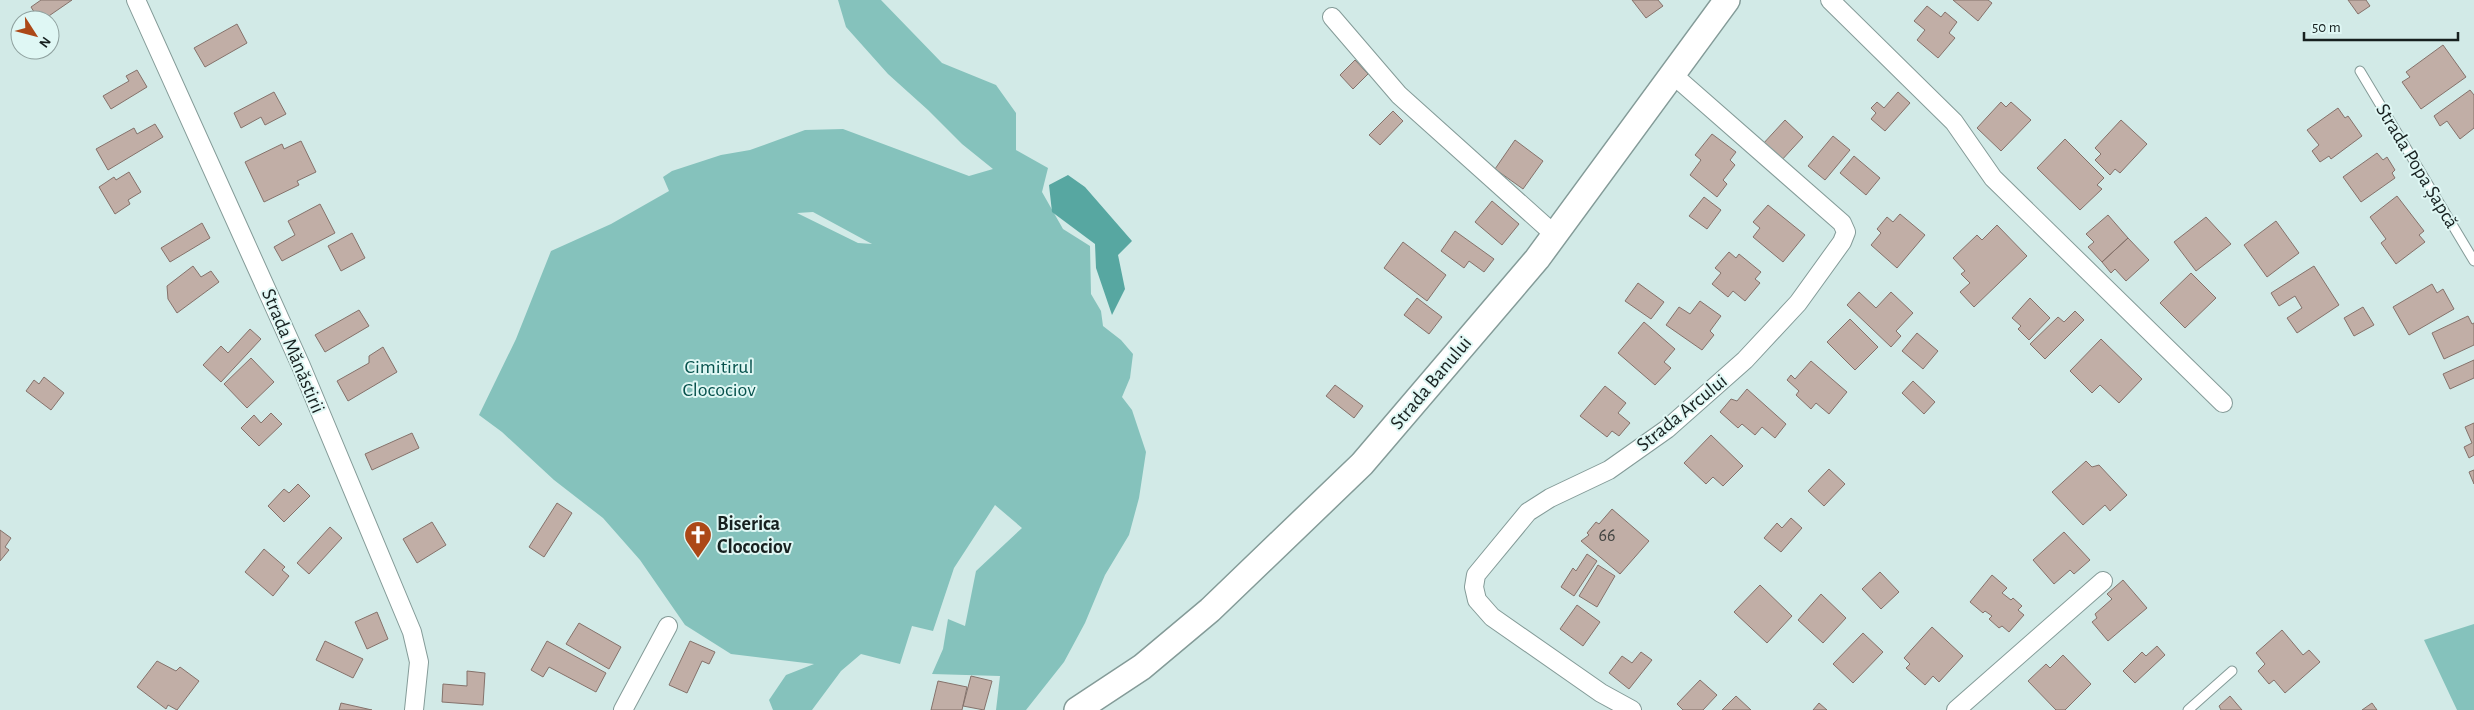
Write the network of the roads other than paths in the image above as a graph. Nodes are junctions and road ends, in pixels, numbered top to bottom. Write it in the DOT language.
graph roads {
  1 [pos="136,0"];
  2 [pos="1727,0"];
  3 [pos="1830,0"];
  4 [pos="1332,17"];
  5 [pos="2360,71"];
  6 [pos="1671,73"];
  7 [pos="1555,234"];
  8 [pos="2474,261"];
  9 [pos="2223,404"];
  10 [pos="2103,581"];
  11 [pos="668,626"];
  12 [pos="2232,672"];
  13 [pos="414,710"];
  14 [pos="623,710"];
  15 [pos="1077,710"];
  16 [pos="1632,710"];
  17 [pos="1956,710"];
  18 [pos="2188,710"];
  1 -- 13 [label="street, Strada Mănăstirii"];
  2 -- 6 [label="street, Strada Banului"];
  3 -- 9 [label="street"];
  4 -- 7 [label="street"];
  5 -- 8 [label="lane, Strada Popa Șapcă"];
  6 -- 7 [label="street, Strada Banului"];
  6 -- 16 [label="street, Strada Arcului"];
  7 -- 15 [label="street, Strada Banului"];
  10 -- 17 [label="street"];
  11 -- 14 [label="street"];
  12 -- 18 [label="lane"];
}
